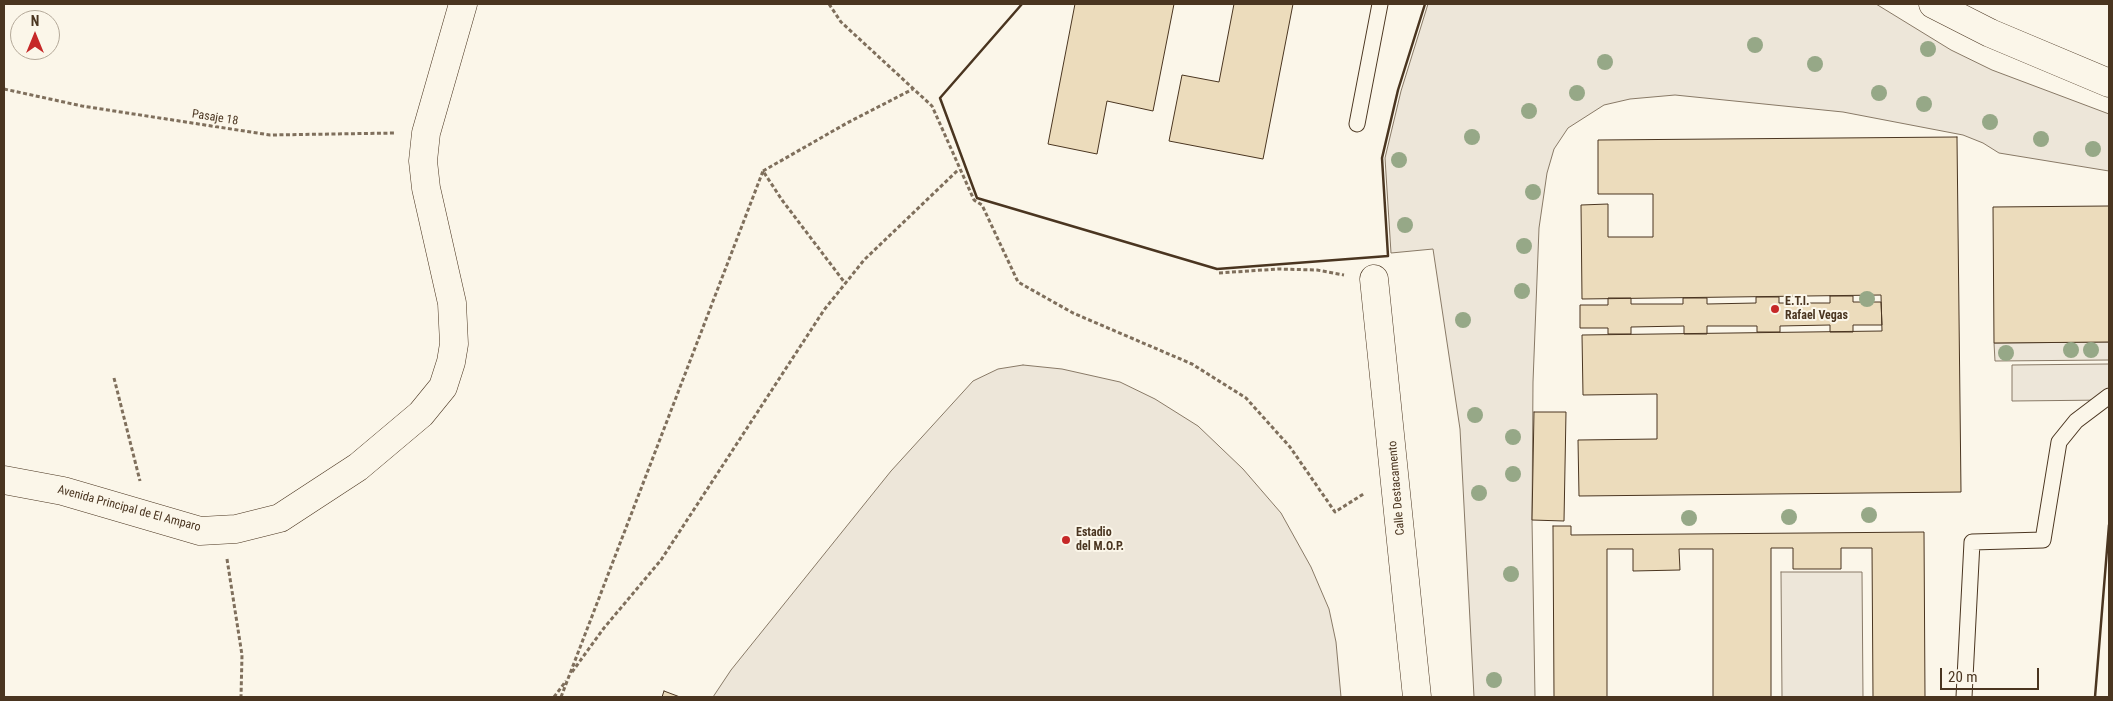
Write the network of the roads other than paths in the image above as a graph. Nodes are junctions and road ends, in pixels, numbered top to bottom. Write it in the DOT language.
graph roads {
  1 [pos="463,4"];
  2 [pos="1380,4"];
  3 [pos="1933,4"];
  4 [pos="2109,83"];
  5 [pos="1358,124"];
  6 [pos="1374,279"];
  7 [pos="2109,396"];
  8 [pos="4,480"];
  9 [pos="1417,697"];
  10 [pos="1964,697"];
  1 -- 8 [label="main road, Avenida Principal de El Amparo"];
  2 -- 5 [label="lane"];
  3 -- 4 [label="main road"];
  6 -- 9 [label="main road, Calle Destacamento"];
  7 -- 10 [label="lane"];
}
